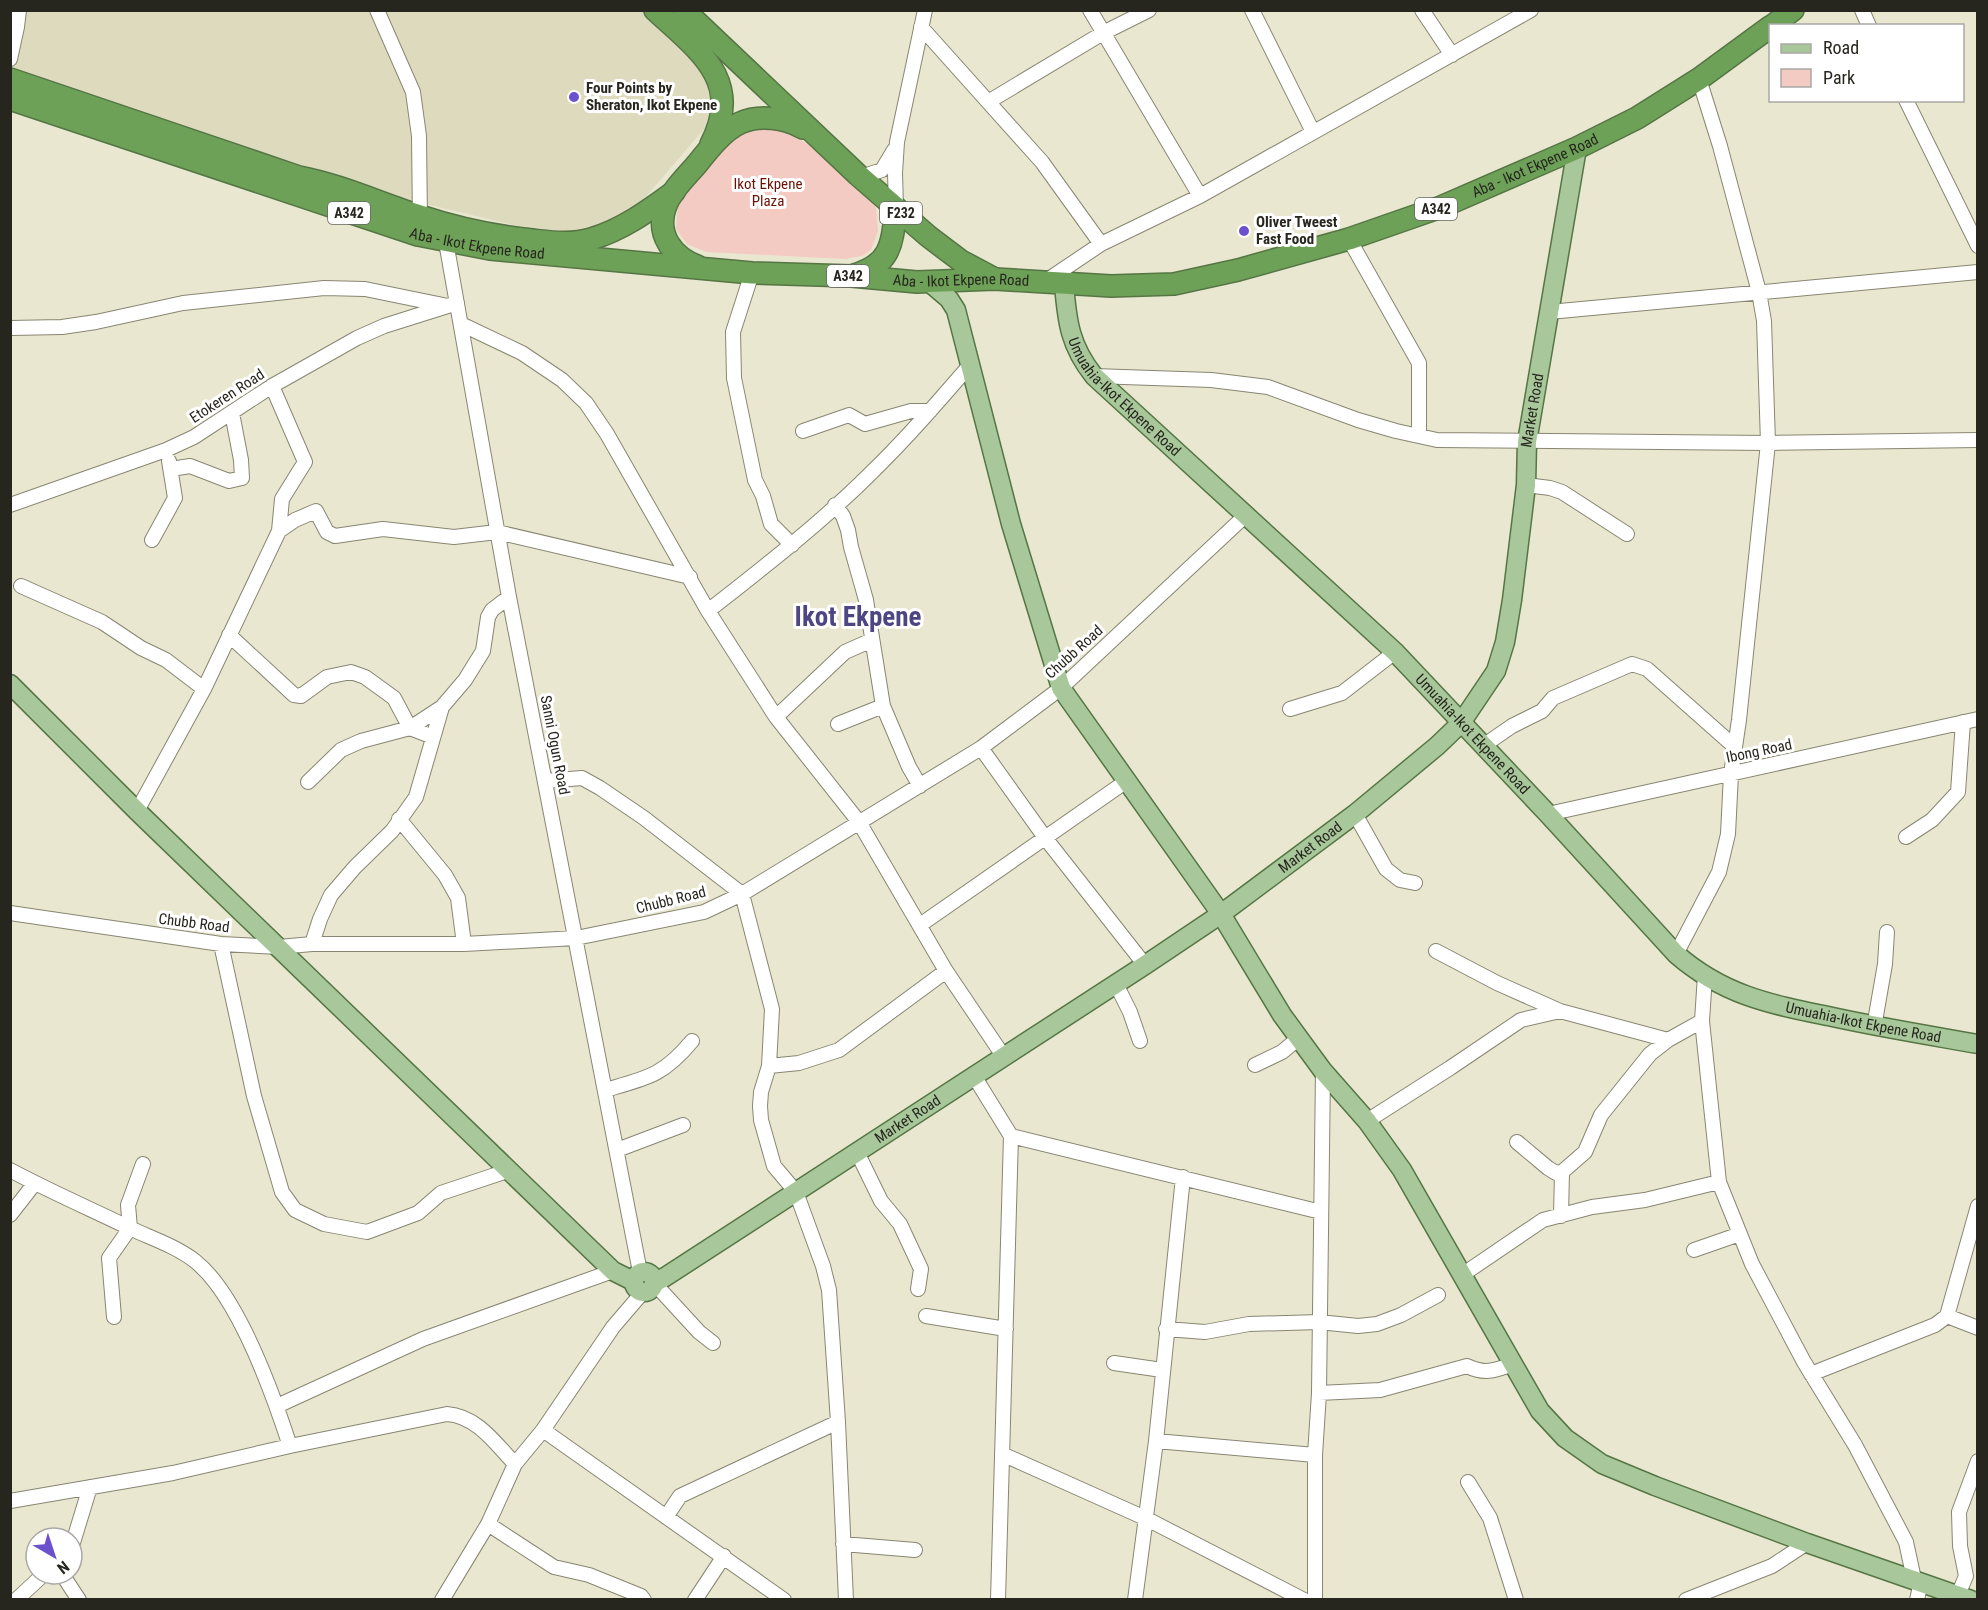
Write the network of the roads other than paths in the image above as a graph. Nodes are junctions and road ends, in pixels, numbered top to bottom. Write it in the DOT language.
graph roads {
  1 [pos="18,10"];
  2 [pos="377,10"];
  3 [pos="655,10"];
  4 [pos="684,10"];
  5 [pos="925,10"];
  6 [pos="1090,10"];
  7 [pos="1149,10"];
  8 [pos="1252,10"];
  9 [pos="1422,10"];
  10 [pos="1531,10"];
  11 [pos="1793,10"];
  12 [pos="1862,10"];
  13 [pos="1774,24"];
  14 [pos="1868,24"];
  15 [pos="921,27"];
  16 [pos="1769,27"];
  17 [pos="1103,33"];
  18 [pos="1452,55"];
  19 [pos="10,59"];
  20 [pos="10,79"];
  21 [pos="1699,79"];
  22 [pos="10,99"];
  23 [pos="988,102"];
  24 [pos="1907,102"];
  25 [pos="1313,132"];
  26 [pos="816,136"];
  27 [pos="897,142"];
  28 [pos="1576,148"];
  29 [pos="707,152"];
  30 [pos="858,175"];
  31 [pos="674,192"];
  32 [pos="1200,196"];
  33 [pos="896,208"];
  34 [pos="419,226"];
  35 [pos="447,233"];
  36 [pos="1349,238"];
  37 [pos="1101,244"];
  38 [pos="1977,246"];
  39 [pos="701,268"];
  40 [pos="1977,272"];
  41 [pos="752,273"];
  42 [pos="851,276"];
  43 [pos="995,279"];
  44 [pos="929,282"];
  45 [pos="1055,283"];
  46 [pos="1759,292"];
  47 [pos="452,305"];
  48 [pos="1549,312"];
  49 [pos="461,324"];
  50 [pos="10,328"];
  51 [pos="970,365"];
  52 [pos="1095,376"];
  53 [pos="272,386"];
  54 [pos="930,411"];
  55 [pos="232,413"];
  56 [pos="803,431"];
  57 [pos="1419,436"];
  58 [pos="1977,440"];
  59 [pos="1527,442"];
  60 [pos="1768,443"];
  61 [pos="166,450"];
  62 [pos="171,469"];
  63 [pos="1526,485"];
  64 [pos="10,505"];
  65 [pos="836,505"];
  66 [pos="1246,515"];
  67 [pos="279,531"];
  68 [pos="497,532"];
  69 [pos="1627,534"];
  70 [pos="152,540"];
  71 [pos="792,545"];
  72 [pos="690,577"];
  73 [pos="21,586"];
  74 [pos="509,597"];
  75 [pos="708,611"];
  76 [pos="229,635"];
  77 [pos="872,640"];
  78 [pos="1395,652"];
  79 [pos="10,684"];
  80 [pos="204,688"];
  81 [pos="1061,688"];
  82 [pos="883,706"];
  83 [pos="442,707"];
  84 [pos="1290,709"];
  85 [pos="776,717"];
  86 [pos="1977,719"];
  87 [pos="1461,723"];
  88 [pos="1963,723"];
  89 [pos="838,724"];
  90 [pos="410,728"];
  91 [pos="433,737"];
  92 [pos="1483,746"];
  93 [pos="1734,747"];
  94 [pos="981,748"];
  95 [pos="1731,774"];
  96 [pos="1128,780"];
  97 [pos="545,781"];
  98 [pos="308,782"];
  99 [pos="921,786"];
  100 [pos="138,811"];
  101 [pos="1355,814"];
  102 [pos="1548,814"];
  103 [pos="399,819"];
  104 [pos="859,822"];
  105 [pos="1906,837"];
  106 [pos="1046,839"];
  107 [pos="1415,883"];
  108 [pos="742,894"];
  109 [pos="10,913"];
  110 [pos="1221,914"];
  111 [pos="920,925"];
  112 [pos="1887,932"];
  113 [pos="576,938"];
  114 [pos="221,944"];
  115 [pos="312,944"];
  116 [pos="464,944"];
  117 [pos="279,946"];
  118 [pos="1436,951"];
  119 [pos="1676,954"];
  120 [pos="1145,965"];
  121 [pos="946,971"];
  122 [pos="1705,975"];
  123 [pos="1116,984"];
  124 [pos="1536,1000"];
  125 [pos="1560,1011"];
  126 [pos="1535,1016"];
  127 [pos="1702,1021"];
  128 [pos="1874,1026"];
  129 [pos="1299,1038"];
  130 [pos="1668,1040"];
  131 [pos="692,1041"];
  132 [pos="1140,1041"];
  133 [pos="1977,1044"];
  134 [pos="1004,1057"];
  135 [pos="1255,1065"];
  136 [pos="770,1066"];
  137 [pos="1323,1071"];
  138 [pos="974,1076"];
  139 [pos="605,1090"];
  140 [pos="1367,1120"];
  141 [pos="683,1125"];
  142 [pos="1011,1136"];
  143 [pos="1517,1142"];
  144 [pos="617,1150"];
  145 [pos="857,1152"];
  146 [pos="142,1164"];
  147 [pos="10,1170"];
  148 [pos="510,1170"];
  149 [pos="1562,1172"];
  150 [pos="1183,1177"];
  151 [pos="1719,1182"];
  152 [pos="35,1183"];
  153 [pos="796,1192"];
  154 [pos="1977,1206"];
  155 [pos="1321,1212"];
  156 [pos="10,1215"];
  157 [pos="1561,1216"];
  158 [pos="130,1228"];
  159 [pos="1740,1234"];
  160 [pos="1694,1250"];
  161 [pos="614,1270"];
  162 [pos="1462,1275"];
  163 [pos="643,1282"];
  164 [pos="918,1289"];
  165 [pos="1438,1295"];
  166 [pos="1947,1316"];
  167 [pos="114,1317"];
  168 [pos="927,1317"];
  169 [pos="1319,1322"];
  170 [pos="1977,1328"];
  171 [pos="1006,1329"];
  172 [pos="1166,1329"];
  173 [pos="713,1343"];
  174 [pos="1114,1363"];
  175 [pos="1513,1364"];
  176 [pos="1162,1370"];
  177 [pos="1811,1374"];
  178 [pos="1319,1393"];
  179 [pos="277,1406"];
  180 [pos="838,1422"];
  181 [pos="543,1430"];
  182 [pos="1156,1441"];
  183 [pos="290,1446"];
  184 [pos="1002,1454"];
  185 [pos="1315,1455"];
  186 [pos="1977,1461"];
  187 [pos="514,1464"];
  188 [pos="1468,1482"];
  189 [pos="90,1487"];
  190 [pos="10,1502"];
  191 [pos="666,1517"];
  192 [pos="1145,1518"];
  193 [pos="488,1524"];
  194 [pos="78,1526"];
  195 [pos="1807,1543"];
  196 [pos="843,1544"];
  197 [pos="915,1550"];
  198 [pos="724,1556"];
  199 [pos="31,1586"];
  200 [pos="70,1586"];
  201 [pos="1917,1587"];
  202 [pos="1965,1597"];
  203 [pos="16,1599"];
  204 [pos="79,1599"];
  205 [pos="442,1599"];
  206 [pos="644,1599"];
  207 [pos="695,1599"];
  208 [pos="784,1599"];
  209 [pos="846,1599"];
  210 [pos="998,1599"];
  211 [pos="1135,1599"];
  212 [pos="1304,1599"];
  213 [pos="1315,1599"];
  214 [pos="1516,1599"];
  215 [pos="1686,1599"];
  1 -- 19 [label="street"];
  2 -- 34 [label="street"];
  3 -- 29 [label="highway"];
  4 -- 26 [label="highway, F232"];
  5 -- 15 [label="street"];
  6 -- 17 [label="street"];
  7 -- 17 [label="street"];
  8 -- 25 [label="street"];
  9 -- 18 [label="street"];
  10 -- 18 [label="street"];
  11 -- 13 [label="highway, Aba - Ikot Ekpene Road / A342"];
  12 -- 14 [label="street"];
  15 -- 23 [label="street"];
  15 -- 27 [label="street"];
  16 -- 21 [label="highway, Aba - Ikot Ekpene Road / A342"];
  17 -- 23 [label="street"];
  17 -- 32 [label="street"];
  18 -- 25 [label="street"];
  20 -- 34 [label="highway, A342"];
  21 -- 28 [label="highway, Aba - Ikot Ekpene Road / A342"];
  21 -- 46 [label="street"];
  22 -- 34 [label="highway, Aba - Ikot Ekpene Road / A342"];
  23 -- 37 [label="street"];
  24 -- 38 [label="street"];
  25 -- 32 [label="street"];
  26 -- 29 [label="highway"];
  26 -- 30 [label="highway, F232"];
  27 -- 30 [label="street"];
  27 -- 33 [label="street"];
  28 -- 36 [label="highway, Aba - Ikot Ekpene Road / A342"];
  28 -- 48 [label="main road, Market Road"];
  29 -- 31 [label="highway"];
  30 -- 33 [label="highway, F232"];
  31 -- 35 [label="highway, A342"];
  31 -- 39 [label="highway"];
  32 -- 37 [label="street"];
  33 -- 42 [label="highway"];
  33 -- 43 [label="highway, F232"];
  34 -- 35 [label="highway, Aba - Ikot Ekpene Road / A342"];
  35 -- 39 [label="highway, Aba - Ikot Ekpene Road / A342"];
  35 -- 47 [label="street, Sanni Ogun Road"];
  36 -- 45 [label="highway, Aba - Ikot Ekpene Road / A342"];
  36 -- 57 [label="street"];
  37 -- 45 [label="street"];
  39 -- 41 [label="highway, Aba - Ikot Ekpene Road / A342"];
  40 -- 46 [label="street"];
  41 -- 42 [label="highway, Aba - Ikot Ekpene Road / A342"];
  41 -- 71 [label="street"];
  42 -- 44 [label="highway, Aba - Ikot Ekpene Road / A342"];
  43 -- 44 [label="highway, Aba - Ikot Ekpene Road / A342"];
  43 -- 45 [label="highway, Aba - Ikot Ekpene Road / A342"];
  44 -- 51 [label="main road"];
  45 -- 52 [label="main road, Umuahia-Ikot Ekpene Road"];
  46 -- 48 [label="street"];
  46 -- 60 [label="street"];
  47 -- 49 [label="street, Sanni Ogun Road"];
  47 -- 50 [label="street"];
  47 -- 53 [label="street, Etokeren Road"];
  48 -- 59 [label="main road, Market Road"];
  49 -- 68 [label="street, Sanni Ogun Road"];
  49 -- 72 [label="street"];
  51 -- 54 [label="street"];
  51 -- 81 [label="main road"];
  52 -- 57 [label="street"];
  52 -- 66 [label="main road, Umuahia-Ikot Ekpene Road"];
  53 -- 55 [label="street, Etokeren Road"];
  53 -- 67 [label="street"];
  54 -- 56 [label="street"];
  54 -- 65 [label="street"];
  55 -- 61 [label="street, Etokeren Road"];
  55 -- 62 [label="street"];
  57 -- 59 [label="street"];
  58 -- 60 [label="street"];
  59 -- 60 [label="street"];
  59 -- 63 [label="main road, Market Road"];
  60 -- 93 [label="street"];
  61 -- 62 [label="street"];
  61 -- 64 [label="street, Etokeren Road"];
  62 -- 70 [label="street"];
  63 -- 69 [label="street"];
  63 -- 87 [label="main road, Market Road"];
  65 -- 71 [label="street"];
  65 -- 77 [label="street"];
  66 -- 78 [label="main road, Umuahia-Ikot Ekpene Road"];
  66 -- 81 [label="street, Chubb Road"];
  67 -- 68 [label="street"];
  67 -- 76 [label="street"];
  68 -- 72 [label="street"];
  68 -- 74 [label="street, Sanni Ogun Road"];
  71 -- 75 [label="street"];
  72 -- 75 [label="street"];
  73 -- 80 [label="street"];
  74 -- 83 [label="street"];
  74 -- 97 [label="street, Sanni Ogun Road"];
  75 -- 85 [label="street"];
  76 -- 80 [label="street"];
  76 -- 90 [label="street"];
  77 -- 82 [label="street"];
  77 -- 85 [label="street"];
  78 -- 84 [label="street"];
  78 -- 87 [label="main road, Umuahia-Ikot Ekpene Road"];
  79 -- 100 [label="main road"];
  80 -- 100 [label="street"];
  81 -- 94 [label="street, Chubb Road"];
  81 -- 96 [label="main road"];
  82 -- 89 [label="street"];
  82 -- 99 [label="street"];
  83 -- 90 [label="street"];
  83 -- 91 [label="street"];
  85 -- 104 [label="street"];
  86 -- 88 [label="street, Ibong Road"];
  87 -- 92 [label="main road, Umuahia-Ikot Ekpene Road"];
  87 -- 101 [label="main road, Market Road"];
  88 -- 95 [label="street, Ibong Road"];
  88 -- 105 [label="street"];
  90 -- 91 [label="street"];
  90 -- 98 [label="street"];
  91 -- 103 [label="street"];
  92 -- 93 [label="street"];
  92 -- 102 [label="main road, Umuahia-Ikot Ekpene Road"];
  93 -- 95 [label="street"];
  94 -- 99 [label="street, Chubb Road"];
  94 -- 106 [label="street"];
  95 -- 102 [label="street, Ibong Road"];
  95 -- 119 [label="street"];
  96 -- 106 [label="street"];
  96 -- 110 [label="main road"];
  97 -- 108 [label="street"];
  97 -- 113 [label="street, Sanni Ogun Road"];
  99 -- 104 [label="street, Chubb Road"];
  100 -- 117 [label="main road"];
  101 -- 107 [label="street"];
  101 -- 110 [label="main road, Market Road"];
  102 -- 119 [label="main road, Umuahia-Ikot Ekpene Road"];
  103 -- 115 [label="street"];
  103 -- 116 [label="street"];
  104 -- 108 [label="street, Chubb Road"];
  104 -- 111 [label="street"];
  106 -- 111 [label="street"];
  106 -- 120 [label="street"];
  108 -- 113 [label="street, Chubb Road"];
  108 -- 136 [label="street"];
  109 -- 114 [label="street, Chubb Road"];
  110 -- 120 [label="main road, Market Road"];
  110 -- 129 [label="main road"];
  111 -- 121 [label="street"];
  112 -- 128 [label="street"];
  113 -- 116 [label="street, Chubb Road"];
  113 -- 139 [label="street, Sanni Ogun Road"];
  114 -- 117 [label="street, Chubb Road"];
  114 -- 148 [label="street"];
  115 -- 116 [label="street, Chubb Road"];
  115 -- 117 [label="street, Chubb Road"];
  117 -- 148 [label="main road"];
  118 -- 124 [label="street"];
  119 -- 122 [label="main road, Umuahia-Ikot Ekpene Road"];
  120 -- 123 [label="main road, Market Road"];
  121 -- 134 [label="street"];
  121 -- 136 [label="street"];
  122 -- 127 [label="street"];
  122 -- 128 [label="main road, Umuahia-Ikot Ekpene Road"];
  123 -- 132 [label="street"];
  123 -- 134 [label="main road, Market Road"];
  124 -- 125 [label="street"];
  124 -- 126 [label="street"];
  125 -- 126 [label="street"];
  125 -- 130 [label="street"];
  126 -- 140 [label="street"];
  127 -- 130 [label="street"];
  127 -- 151 [label="street"];
  128 -- 133 [label="main road, Umuahia-Ikot Ekpene Road"];
  129 -- 135 [label="street"];
  129 -- 137 [label="main road"];
  130 -- 149 [label="street"];
  131 -- 139 [label="street"];
  134 -- 138 [label="main road, Market Road"];
  136 -- 153 [label="street"];
  137 -- 140 [label="main road"];
  137 -- 155 [label="street"];
  138 -- 142 [label="street"];
  138 -- 145 [label="main road, Market Road"];
  139 -- 144 [label="street, Sanni Ogun Road"];
  140 -- 162 [label="main road"];
  141 -- 144 [label="street"];
  142 -- 150 [label="street"];
  142 -- 171 [label="street"];
  143 -- 149 [label="street"];
  144 -- 163 [label="street, Sanni Ogun Road"];
  145 -- 153 [label="main road, Market Road"];
  145 -- 164 [label="street"];
  146 -- 158 [label="street"];
  147 -- 152 [label="street"];
  148 -- 161 [label="main road"];
  149 -- 157 [label="street"];
  150 -- 155 [label="street"];
  150 -- 172 [label="street"];
  151 -- 157 [label="street"];
  151 -- 159 [label="street"];
  152 -- 156 [label="street"];
  152 -- 158 [label="street"];
  153 -- 163 [label="main road, Market Road"];
  153 -- 180 [label="street"];
  154 -- 166 [label="street"];
  155 -- 169 [label="street"];
  157 -- 162 [label="street"];
  158 -- 167 [label="street"];
  158 -- 179 [label="street"];
  159 -- 160 [label="street"];
  159 -- 177 [label="street"];
  161 -- 163 [label="main road"];
  161 -- 179 [label="street"];
  162 -- 175 [label="main road"];
  163 -- 173 [label="street"];
  163 -- 181 [label="street"];
  165 -- 169 [label="street"];
  166 -- 170 [label="street"];
  166 -- 177 [label="street"];
  168 -- 171 [label="street"];
  169 -- 172 [label="street"];
  169 -- 178 [label="street"];
  171 -- 184 [label="street"];
  172 -- 176 [label="street"];
  174 -- 176 [label="street"];
  175 -- 178 [label="street"];
  175 -- 195 [label="main road"];
  176 -- 182 [label="street"];
  177 -- 201 [label="street"];
  178 -- 185 [label="street"];
  179 -- 183 [label="street"];
  180 -- 191 [label="street"];
  180 -- 196 [label="street"];
  181 -- 187 [label="street"];
  181 -- 191 [label="street"];
  182 -- 185 [label="street"];
  182 -- 192 [label="street"];
  183 -- 187 [label="street"];
  183 -- 189 [label="street"];
  184 -- 192 [label="street"];
  184 -- 210 [label="street"];
  185 -- 213 [label="street"];
  186 -- 202 [label="street"];
  187 -- 193 [label="street"];
  188 -- 214 [label="street"];
  189 -- 190 [label="street"];
  189 -- 194 [label="street"];
  191 -- 198 [label="street"];
  192 -- 211 [label="street"];
  192 -- 212 [label="street"];
  193 -- 205 [label="street"];
  193 -- 206 [label="street"];
  195 -- 201 [label="main road"];
  195 -- 215 [label="street"];
  196 -- 197 [label="street"];
  196 -- 209 [label="street"];
  198 -- 207 [label="street"];
  198 -- 208 [label="street"];
  199 -- 203 [label="street"];
  200 -- 204 [label="street"];
  201 -- 202 [label="main road"];
}
